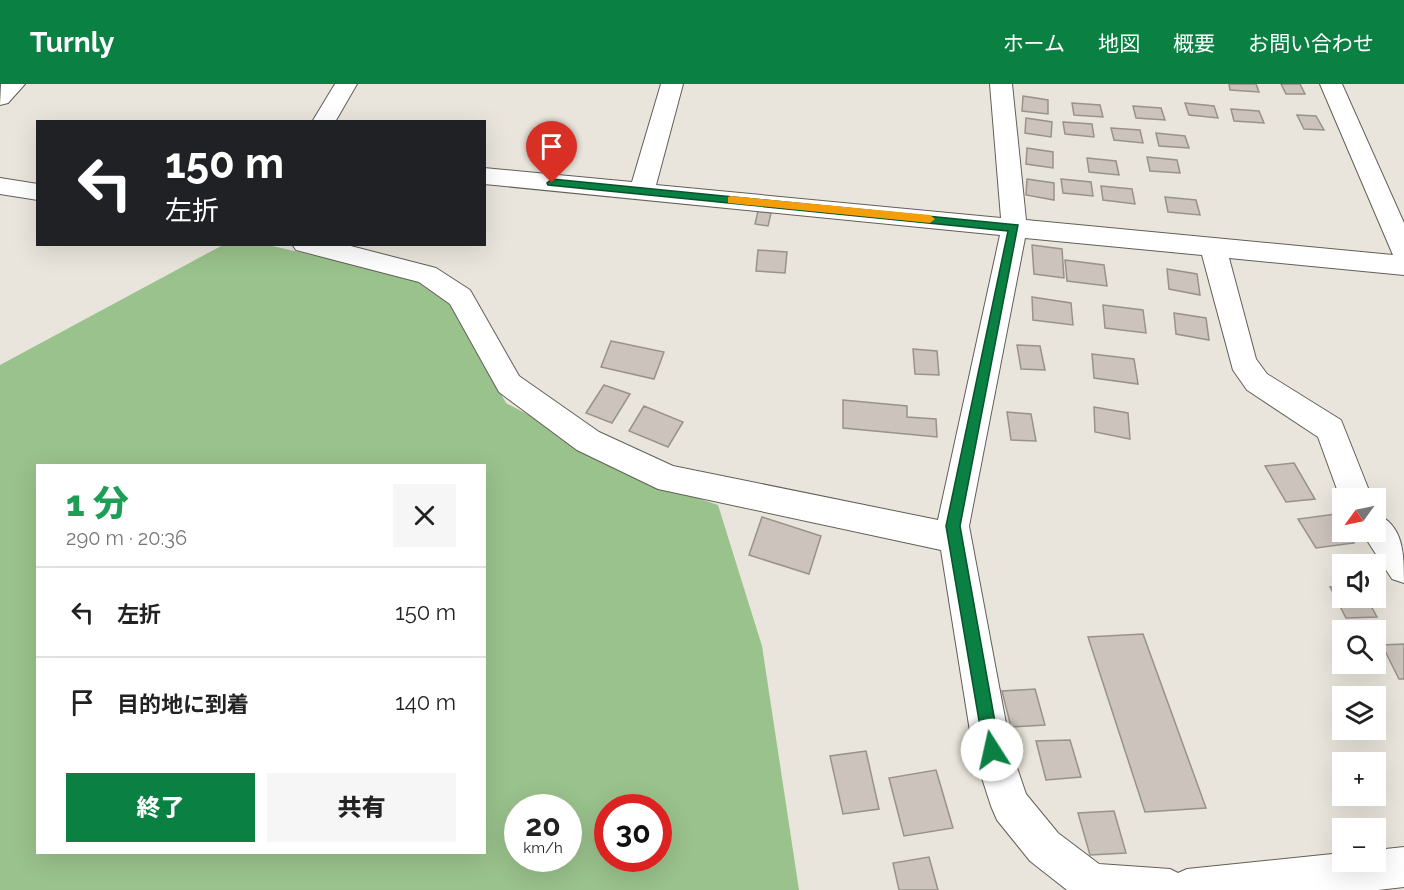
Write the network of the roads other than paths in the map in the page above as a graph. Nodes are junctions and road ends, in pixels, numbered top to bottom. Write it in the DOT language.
graph roads {
  1 [pos="14,84"];
  2 [pos="346,84"];
  3 [pos="672,84"];
  4 [pos="1001,84"];
  5 [pos="1331,84"];
  6 [pos="0,98"];
  7 [pos="324,120"];
  8 [pos="486,176"];
  9 [pos="0,186"];
  10 [pos="642,191"];
  11 [pos="36,192"];
  12 [pos="1014,228"];
  13 [pos="313,246"];
  14 [pos="1213,247"];
  15 [pos="1404,252"];
  16 [pos="1404,266"];
  17 [pos="1352,488"];
  18 [pos="954,538"];
  19 [pos="1386,542"];
  20 [pos="1404,568"];
  21 [pos="1393,875"];
  22 [pos="1170,890"];
  23 [pos="1186,890"];
  1 -- 6 [label="street"];
  2 -- 7 [label="street"];
  3 -- 10 [label="street"];
  4 -- 12 [label="street"];
  5 -- 15 [label="street"];
  8 -- 10 [label="street"];
  9 -- 11 [label="street"];
  10 -- 12 [label="street"];
  12 -- 14 [label="street"];
  12 -- 18 [label="street"];
  13 -- 18 [label="street"];
  14 -- 16 [label="street"];
  14 -- 17 [label="street"];
  18 -- 22 [label="street"];
  19 -- 20 [label="street"];
  21 -- 23 [label="street"];
}
